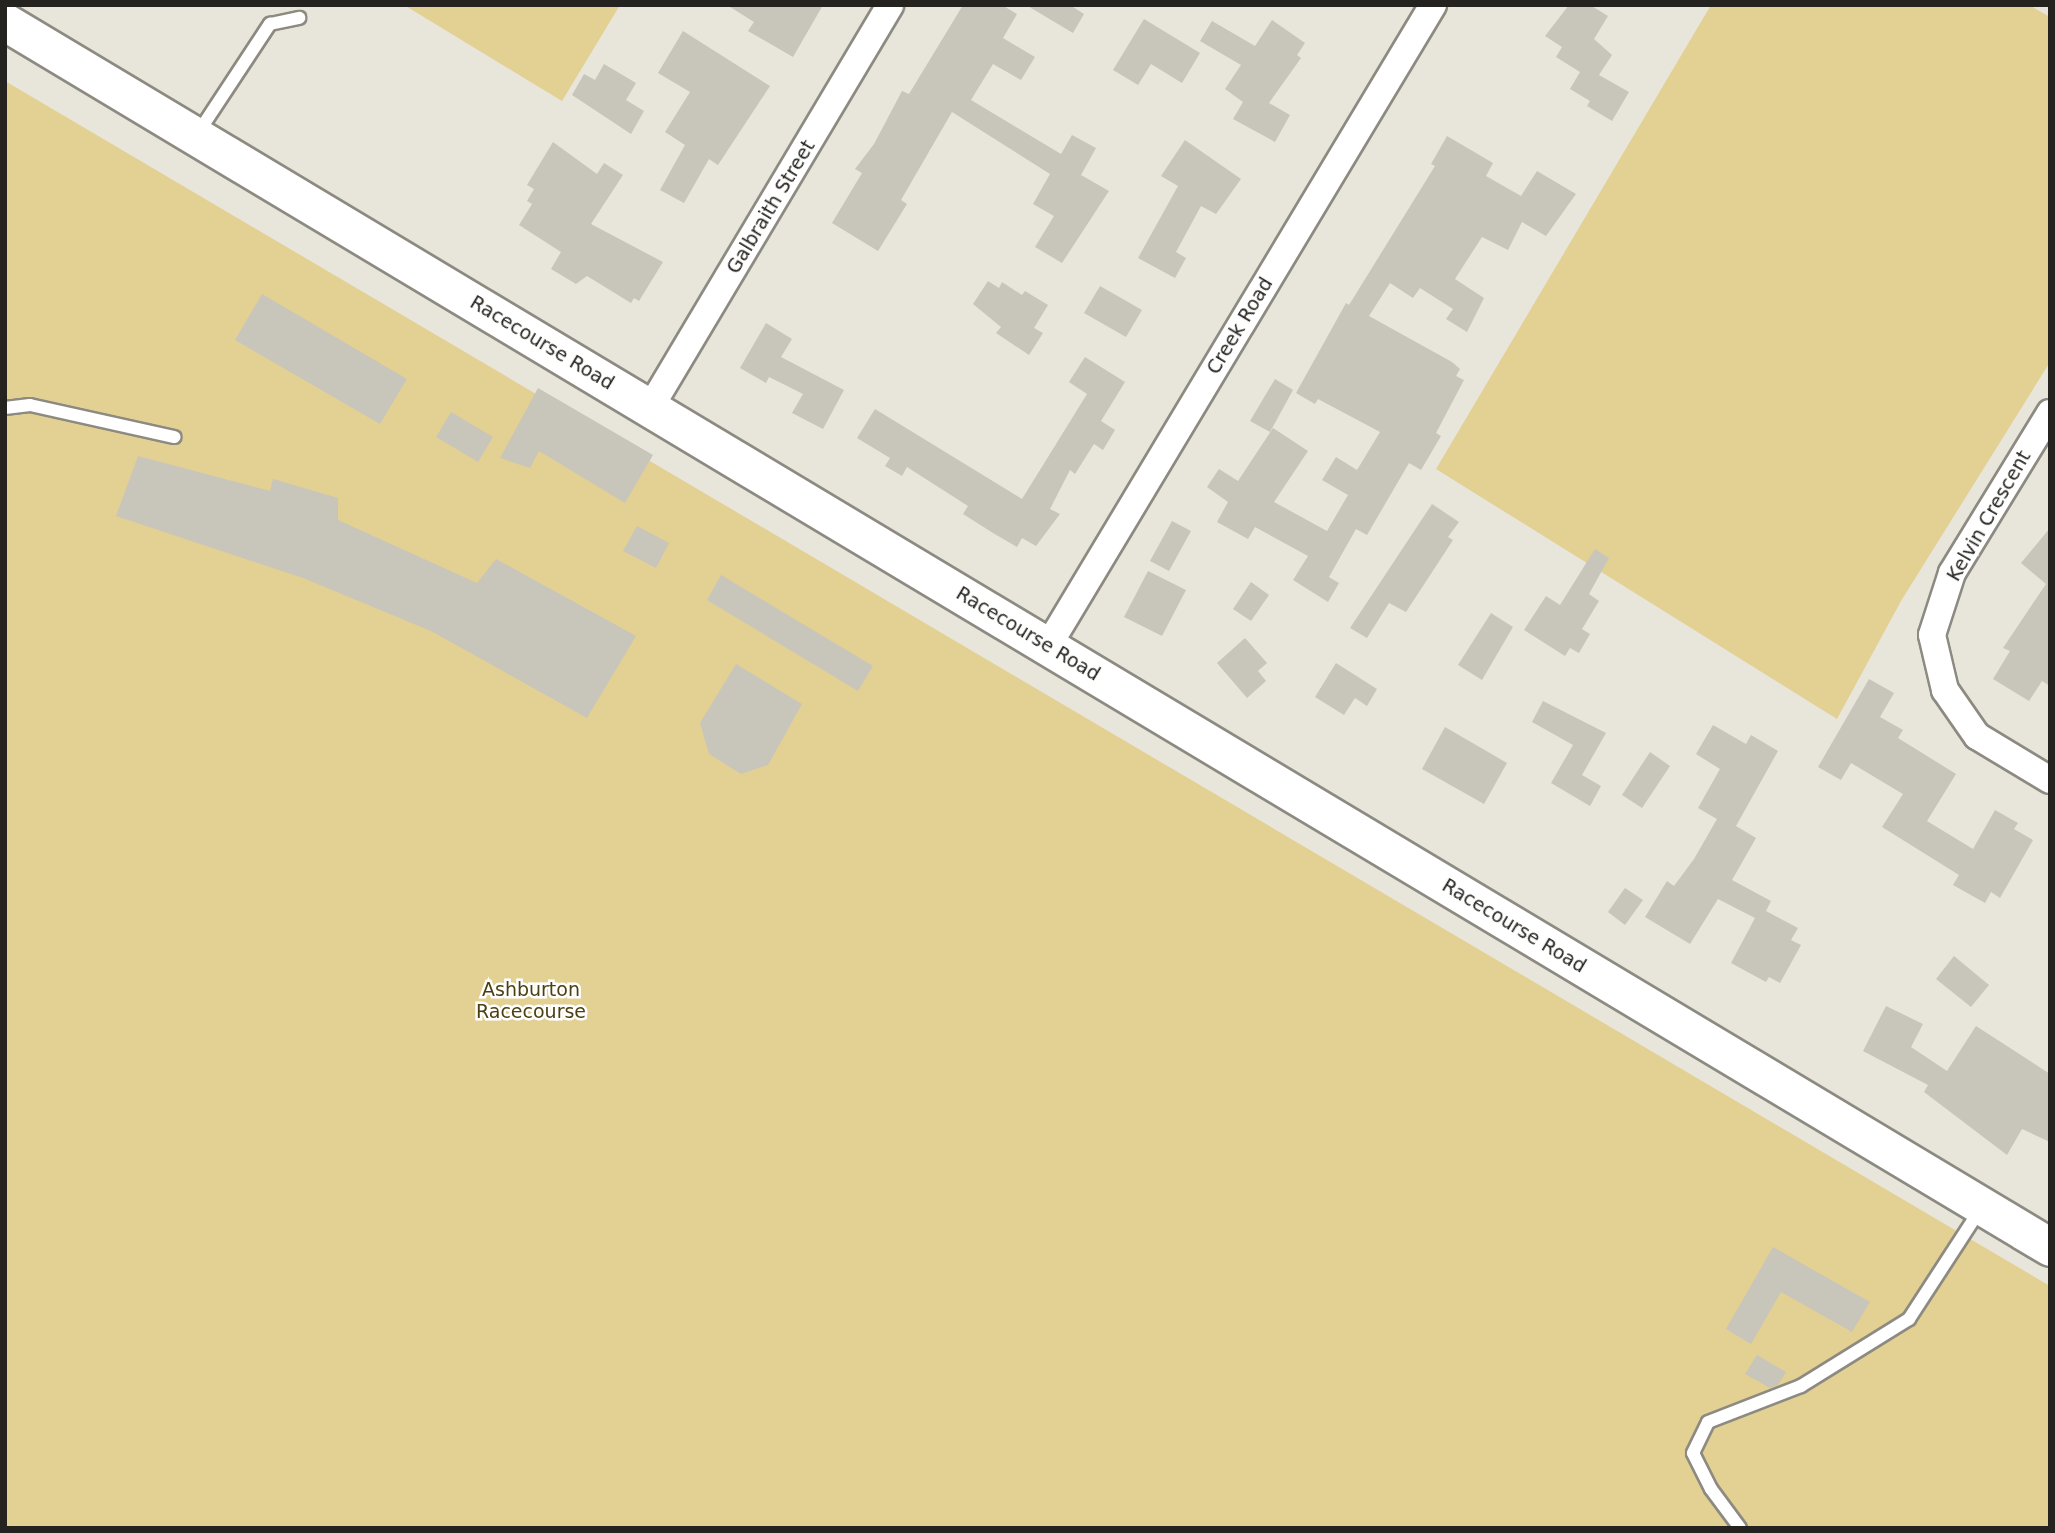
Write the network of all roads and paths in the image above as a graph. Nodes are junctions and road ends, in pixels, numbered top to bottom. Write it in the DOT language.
graph roads {
  1 [pos="13,5"];
  2 [pos="890,5"];
  3 [pos="1433,5"];
  4 [pos="5,15"];
  5 [pos="299,18"];
  6 [pos="5,22"];
  7 [pos="196,136"];
  8 [pos="5,408"];
  9 [pos="650,408"];
  10 [pos="2050,413"];
  11 [pos="174,437"];
  12 [pos="1048,646"];
  13 [pos="2050,780"];
  14 [pos="1982,1207"];
  15 [pos="2050,1247"];
  16 [pos="1740,1528"];
  1 -- 4 [label="lane"];
  2 -- 9 [label="street, Galbraith Street"];
  3 -- 12 [label="street, Creek Road"];
  5 -- 7 [label="lane"];
  6 -- 7 [label="street, Racecourse Road"];
  7 -- 9 [label="street, Racecourse Road"];
  8 -- 11 [label="lane"];
  9 -- 12 [label="street, Racecourse Road"];
  10 -- 13 [label="street, Kelvin Crescent"];
  12 -- 14 [label="street, Racecourse Road"];
  14 -- 15 [label="street, Racecourse Road"];
  14 -- 16 [label="lane"];
}
